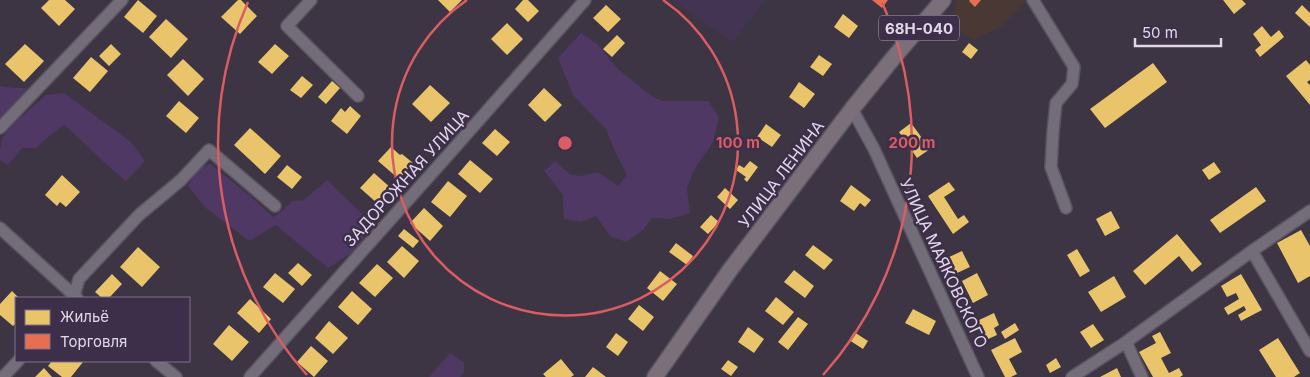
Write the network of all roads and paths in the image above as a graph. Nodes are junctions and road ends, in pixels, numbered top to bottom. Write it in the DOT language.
graph roads {
  1 [pos="122,0"];
  2 [pos="311,0"];
  3 [pos="585,0"];
  4 [pos="943,0"];
  5 [pos="1033,0"];
  6 [pos="358,96"];
  7 [pos="852,109"];
  8 [pos="0,128"];
  9 [pos="275,206"];
  10 [pos="1066,208"];
  11 [pos="1310,211"];
  12 [pos="0,228"];
  13 [pos="1252,251"];
  14 [pos="74,297"];
  15 [pos="75,297"];
  16 [pos="1126,342"];
  17 [pos="1310,351"];
  18 [pos="17,362"];
  19 [pos="157,362"];
  20 [pos="3,377"];
  21 [pos="176,377"];
  22 [pos="250,377"];
  23 [pos="655,377"];
  24 [pos="978,377"];
  25 [pos="1072,377"];
  26 [pos="1142,377"];
  1 -- 8 [label="street"];
  2 -- 6 [label="street"];
  3 -- 22 [label="street, ЗАДОРОЖНАЯ УЛИЦА"];
  4 -- 7 [label="main road, УЛИЦА ЛЕНИНА / 68Н-040"];
  5 -- 10 [label="street"];
  7 -- 23 [label="main road, УЛИЦА ЛЕНИНА"];
  7 -- 24 [label="street, УЛИЦА МАЯКОВСКОГО"];
  9 -- 15 [label="street"];
  11 -- 13 [label="street"];
  12 -- 14 [label="street"];
  13 -- 16 [label="street"];
  13 -- 17 [label="street"];
  16 -- 25 [label="street"];
  16 -- 26 [label="street"];
  18 -- 20 [label="street"];
  19 -- 21 [label="street"];
}
